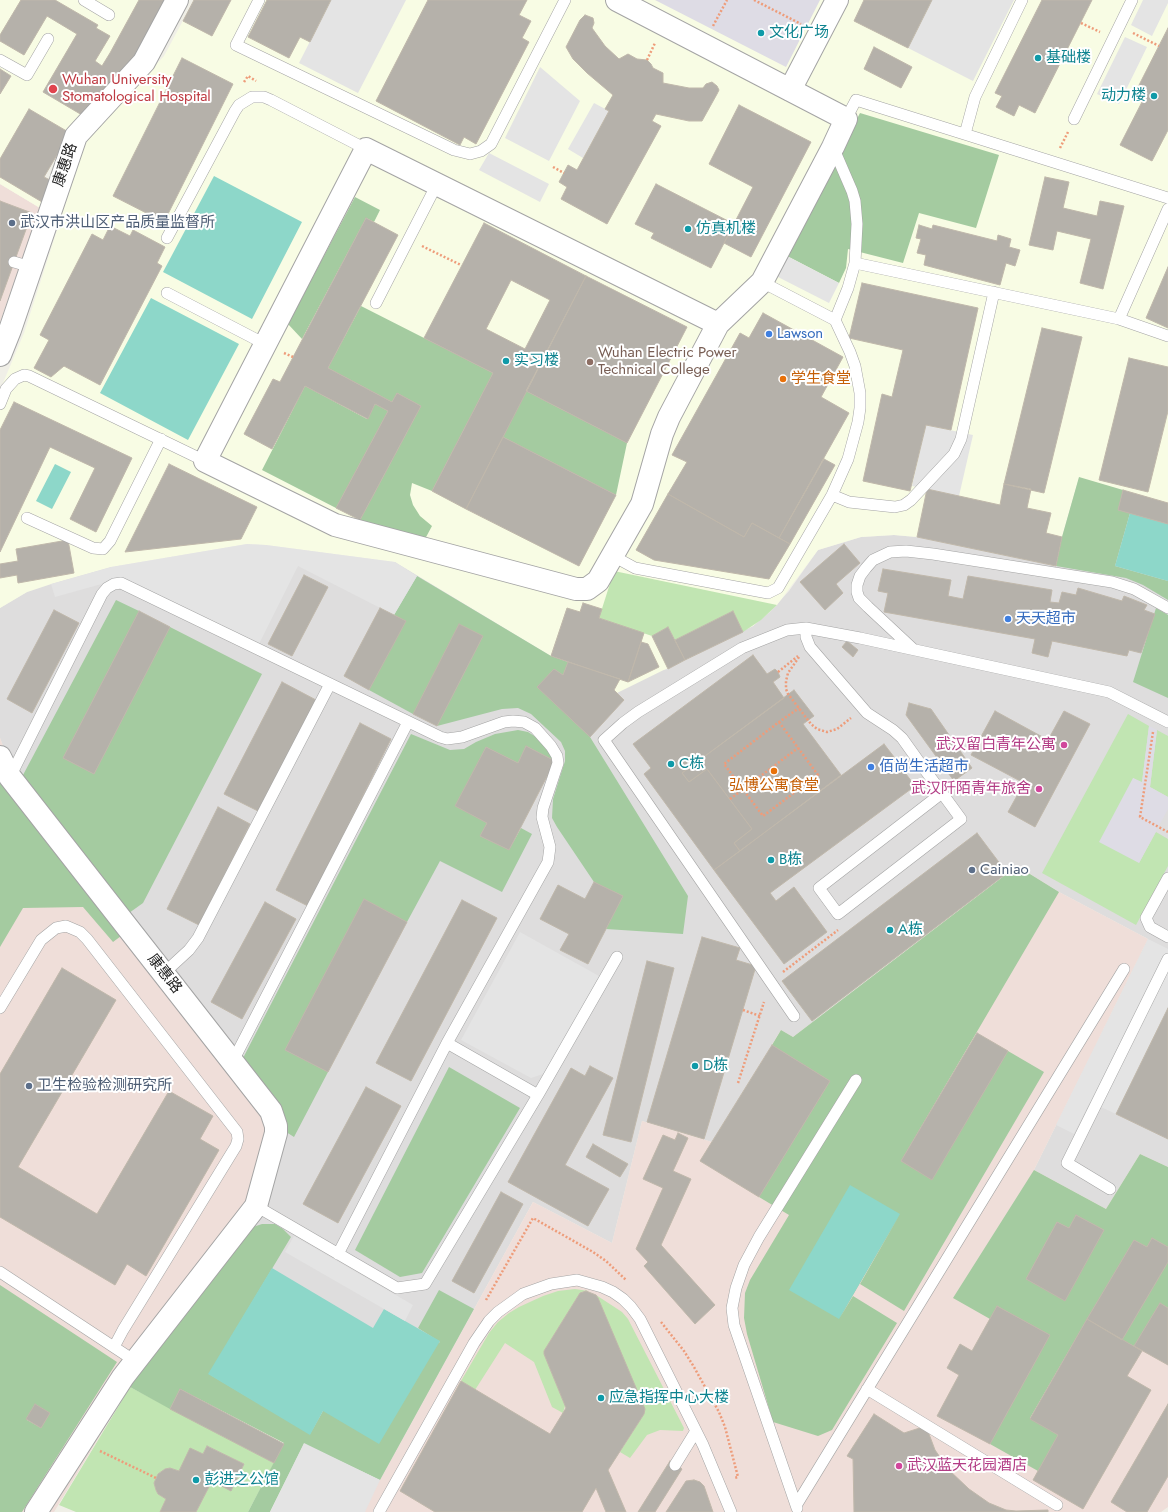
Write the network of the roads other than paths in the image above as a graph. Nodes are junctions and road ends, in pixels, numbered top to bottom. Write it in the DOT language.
graph roads {
  1 [pos="84,0"];
  2 [pos="177,0"];
  3 [pos="259,0"];
  4 [pos="565,0"];
  5 [pos="617,0"];
  6 [pos="837,0"];
  7 [pos="1022,0"];
  8 [pos="1132,0"];
  9 [pos="110,15"];
  10 [pos="48,38"];
  11 [pos="0,60"];
  12 [pos="790,90"];
  13 [pos="846,119"];
  14 [pos="1074,120"];
  15 [pos="965,134"];
  16 [pos="833,147"];
  17 [pos="366,149"];
  18 [pos="437,184"];
  19 [pos="1168,198"];
  20 [pos="1168,209"];
  21 [pos="167,238"];
  22 [pos="855,263"];
  23 [pos="762,282"];
  24 [pos="994,292"];
  25 [pos="166,293"];
  26 [pos="376,303"];
  27 [pos="1119,319"];
  28 [pos="835,320"];
  29 [pos="718,324"];
  30 [pos="1168,336"];
  31 [pos="266,344"];
  32 [pos="0,355"];
  33 [pos="0,404"];
  34 [pos="161,439"];
  35 [pos="205,460"];
  36 [pos="832,495"];
  37 [pos="27,518"];
  38 [pos="613,556"];
  39 [pos="1168,608"];
  40 [pos="806,628"];
  41 [pos="913,649"];
  42 [pos="330,684"];
  43 [pos="408,722"];
  44 [pos="1168,722"];
  45 [pos="0,758"];
  46 [pos="10,777"];
  47 [pos="942,793"];
  48 [pos="1168,878"];
  49 [pos="1168,937"];
  50 [pos="618,957"];
  51 [pos="1168,958"];
  52 [pos="1124,969"];
  53 [pos="164,973"];
  54 [pos="0,1008"];
  55 [pos="794,1016"];
  56 [pos="447,1043"];
  57 [pos="233,1061"];
  58 [pos="856,1080"];
  59 [pos="538,1095"];
  60 [pos="1110,1189"];
  61 [pos="256,1206"];
  62 [pos="338,1254"];
  63 [pos="0,1272"];
  64 [pos="114,1346"];
  65 [pos="135,1361"];
  66 [pos="867,1389"];
  67 [pos="696,1431"];
  68 [pos="675,1465"];
  69 [pos="1057,1505"];
  70 [pos="797,1508"];
  71 [pos="36,1512"];
  72 [pos="379,1512"];
  73 [pos="731,1512"];
  1 -- 9 [label="lane"];
  2 -- 32 [label="street, 康惠路"];
  3 -- 4 [label="lane"];
  5 -- 12 [label="street"];
  6 -- 12 [label="street"];
  7 -- 15 [label="lane"];
  8 -- 14 [label="lane"];
  10 -- 11 [label="lane"];
  12 -- 13 [label="street"];
  13 -- 15 [label="lane"];
  13 -- 16 [label="street"];
  15 -- 19 [label="lane"];
  16 -- 22 [label="lane"];
  16 -- 23 [label="street"];
  17 -- 18 [label="street"];
  17 -- 21 [label="lane"];
  17 -- 31 [label="street"];
  18 -- 26 [label="lane"];
  18 -- 29 [label="street"];
  20 -- 27 [label="lane"];
  22 -- 24 [label="lane"];
  22 -- 28 [label="lane"];
  23 -- 28 [label="lane"];
  23 -- 29 [label="street"];
  24 -- 27 [label="lane"];
  24 -- 36 [label="lane"];
  25 -- 31 [label="lane"];
  27 -- 30 [label="lane"];
  28 -- 36 [label="lane"];
  29 -- 38 [label="street"];
  31 -- 35 [label="street"];
  33 -- 34 [label="lane"];
  34 -- 35 [label="lane"];
  34 -- 37 [label="lane"];
  35 -- 38 [label="street"];
  36 -- 38 [label="lane"];
  39 -- 41 [label="lane"];
  40 -- 41 [label="lane"];
  40 -- 47 [label="lane"];
  40 -- 55 [label="lane"];
  41 -- 44 [label="lane"];
  42 -- 43 [label="lane"];
  42 -- 46 [label="lane"];
  42 -- 53 [label="lane"];
  43 -- 56 [label="lane"];
  43 -- 57 [label="lane"];
  45 -- 46 [label="street, 康惠路"];
  46 -- 53 [label="street, 康惠路"];
  47 -- 47 [label="lane"];
  48 -- 49 [label="lane"];
  50 -- 59 [label="lane"];
  51 -- 60 [label="lane"];
  52 -- 66 [label="lane"];
  53 -- 57 [label="street, 康惠路"];
  54 -- 64 [label="lane"];
  56 -- 59 [label="lane"];
  56 -- 62 [label="lane"];
  57 -- 61 [label="street, 康惠路"];
  58 -- 70 [label="lane"];
  59 -- 62 [label="lane"];
  61 -- 62 [label="lane"];
  61 -- 65 [label="street"];
  63 -- 64 [label="lane"];
  64 -- 65 [label="lane"];
  65 -- 71 [label="street"];
  66 -- 69 [label="lane"];
  66 -- 70 [label="lane"];
  67 -- 68 [label="lane"];
  67 -- 72 [label="lane"];
  67 -- 73 [label="lane"];
}
